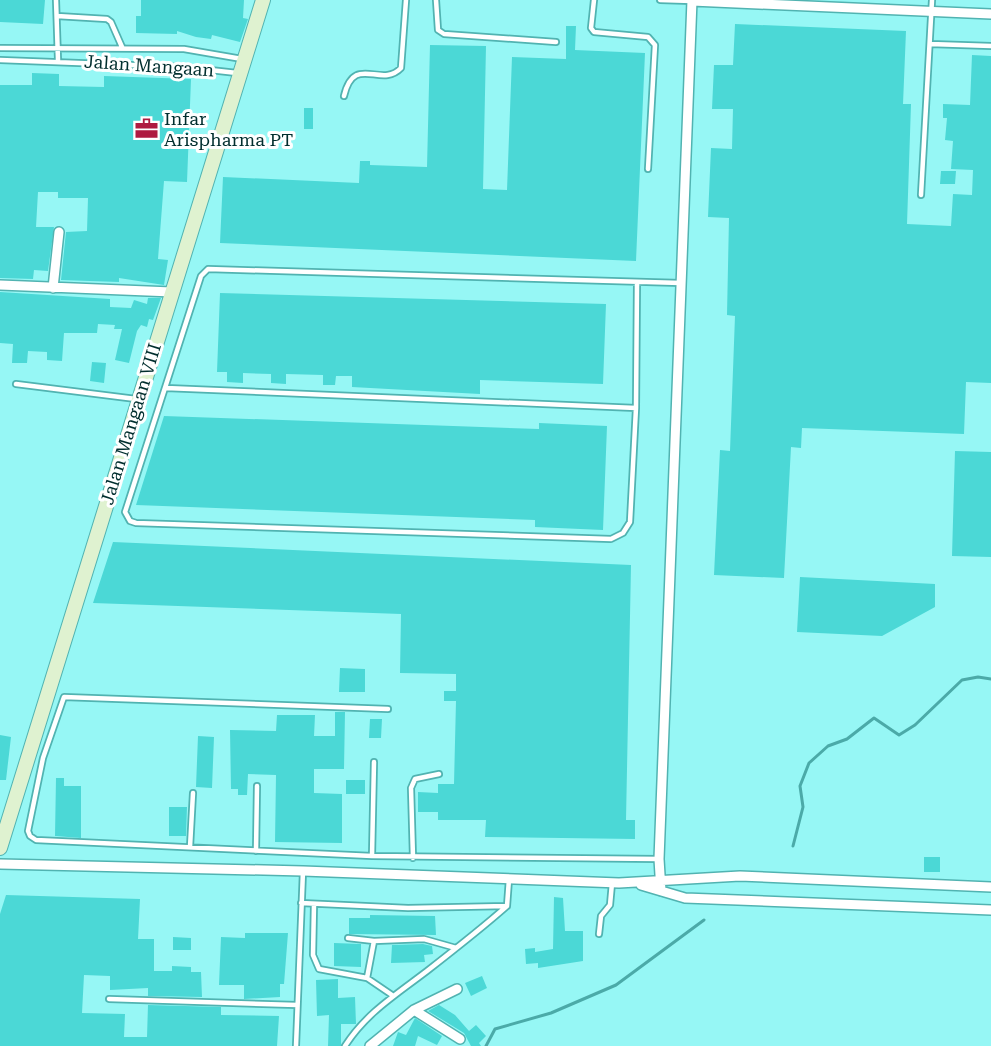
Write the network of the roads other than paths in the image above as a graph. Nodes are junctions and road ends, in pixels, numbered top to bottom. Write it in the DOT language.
graph roads {
  1 [pos="56,0"];
  2 [pos="263,0"];
  3 [pos="406,0"];
  4 [pos="436,0"];
  5 [pos="594,0"];
  6 [pos="660,0"];
  7 [pos="932,0"];
  8 [pos="692,1"];
  9 [pos="932,12"];
  10 [pos="991,14"];
  11 [pos="57,16"];
  12 [pos="556,42"];
  13 [pos="930,44"];
  14 [pos="991,46"];
  15 [pos="0,48"];
  16 [pos="122,48"];
  17 [pos="57,49"];
  18 [pos="244,59"];
  19 [pos="0,60"];
  20 [pos="58,60"];
  21 [pos="240,74"];
  22 [pos="344,96"];
  23 [pos="648,169"];
  24 [pos="921,195"];
  25 [pos="58,232"];
  26 [pos="681,283"];
  27 [pos="638,284"];
  28 [pos="0,285"];
  29 [pos="53,288"];
  30 [pos="172,292"];
  31 [pos="16,384"];
  32 [pos="166,388"];
  33 [pos="138,400"];
  34 [pos="636,408"];
  35 [pos="388,709"];
  36 [pos="374,762"];
  37 [pos="439,774"];
  38 [pos="257,786"];
  39 [pos="193,793"];
  40 [pos="4,818"];
  41 [pos="190,847"];
  42 [pos="0,848"];
  43 [pos="256,851"];
  44 [pos="372,856"];
  45 [pos="413,858"];
  46 [pos="658,859"];
  47 [pos="0,864"];
  48 [pos="303,871"];
  49 [pos="509,879"];
  50 [pos="612,883"];
  51 [pos="660,886"];
  52 [pos="991,887"];
  53 [pos="301,903"];
  54 [pos="314,904"];
  55 [pos="507,906"];
  56 [pos="991,910"];
  57 [pos="599,934"];
  58 [pos="348,938"];
  59 [pos="374,941"];
  60 [pos="456,948"];
  61 [pos="367,978"];
  62 [pos="457,989"];
  63 [pos="392,995"];
  64 [pos="109,999"];
  65 [pos="297,1005"];
  66 [pos="414,1010"];
  67 [pos="460,1039"];
  68 [pos="296,1046"];
  69 [pos="345,1046"];
  70 [pos="370,1046"];
  1 -- 11 [label="lane, Jalan Mangaan"];
  2 -- 18 [label="street, Jalan Mangaan VIII"];
  3 -- 22 [label="lane"];
  4 -- 12 [label="lane"];
  5 -- 23 [label="lane"];
  6 -- 8 [label="lane"];
  7 -- 9 [label="lane"];
  8 -- 9 [label="street"];
  8 -- 26 [label="street"];
  9 -- 10 [label="street"];
  9 -- 13 [label="lane"];
  11 -- 16 [label="lane, Jalan Mangaan"];
  11 -- 17 [label="lane, Jalan Mangaan"];
  13 -- 14 [label="lane"];
  13 -- 24 [label="lane"];
  15 -- 17 [label="lane"];
  16 -- 17 [label="lane"];
  16 -- 18 [label="lane"];
  17 -- 20 [label="lane, Jalan Mangaan"];
  18 -- 21 [label="street, Jalan Mangaan VIII"];
  19 -- 20 [label="lane, Jalan Mangaan"];
  20 -- 21 [label="lane, Jalan Mangaan"];
  21 -- 30 [label="street, Jalan Mangaan VIII"];
  25 -- 29 [label="street"];
  26 -- 27 [label="lane"];
  26 -- 46 [label="street"];
  27 -- 32 [label="lane"];
  27 -- 34 [label="lane"];
  28 -- 29 [label="street"];
  29 -- 30 [label="street"];
  30 -- 33 [label="street, Jalan Mangaan VIII"];
  31 -- 33 [label="lane"];
  32 -- 34 [label="lane"];
  32 -- 34 [label="lane"];
  33 -- 40 [label="street, Jalan Mangaan VIII"];
  35 -- 41 [label="lane"];
  36 -- 44 [label="lane"];
  37 -- 45 [label="lane"];
  38 -- 43 [label="lane"];
  39 -- 41 [label="lane"];
  40 -- 42 [label="street, Jalan Mangaan VIII"];
  41 -- 43 [label="lane"];
  43 -- 44 [label="lane"];
  44 -- 45 [label="lane"];
  45 -- 46 [label="lane"];
  46 -- 51 [label="street"];
  47 -- 48 [label="street"];
  48 -- 49 [label="street"];
  48 -- 53 [label="lane"];
  49 -- 50 [label="street"];
  49 -- 55 [label="lane"];
  50 -- 51 [label="street"];
  50 -- 57 [label="lane"];
  51 -- 52 [label="street"];
  51 -- 56 [label="street"];
  53 -- 54 [label="lane"];
  53 -- 65 [label="lane"];
  54 -- 55 [label="lane"];
  54 -- 61 [label="lane"];
  55 -- 60 [label="lane"];
  58 -- 59 [label="lane"];
  59 -- 60 [label="lane"];
  59 -- 61 [label="lane"];
  60 -- 63 [label="lane"];
  61 -- 63 [label="lane"];
  62 -- 66 [label="street"];
  63 -- 69 [label="lane"];
  64 -- 65 [label="lane"];
  65 -- 68 [label="lane"];
  66 -- 67 [label="street"];
  66 -- 70 [label="street"];
}
